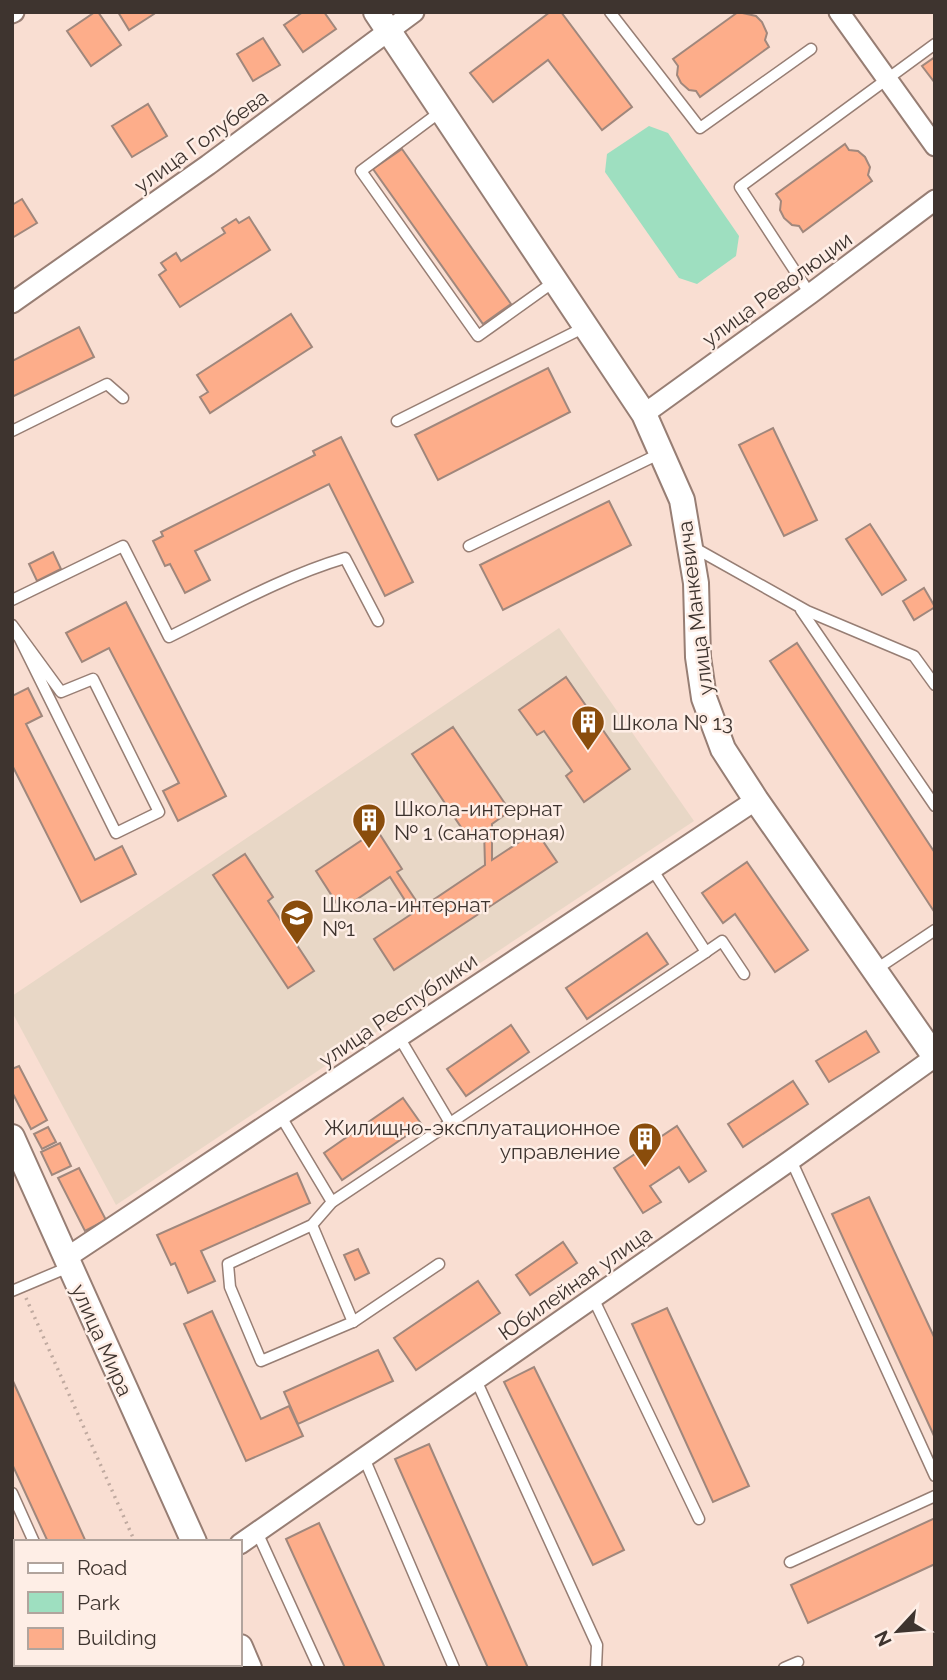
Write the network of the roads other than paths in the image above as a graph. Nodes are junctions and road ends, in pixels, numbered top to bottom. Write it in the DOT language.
graph roads {
  1 [pos="414,12"];
  2 [pos="610,12"];
  3 [pos="839,12"];
  4 [pos="382,22"];
  5 [pos="935,44"];
  6 [pos="811,49"];
  7 [pos="887,80"];
  8 [pos="442,111"];
  9 [pos="935,146"];
  10 [pos="935,200"];
  11 [pos="555,281"];
  12 [pos="810,294"];
  13 [pos="12,303"];
  14 [pos="586,327"];
  15 [pos="123,398"];
  16 [pos="644,414"];
  17 [pos="397,421"];
  18 [pos="12,431"];
  19 [pos="661,452"];
  20 [pos="469,546"];
  21 [pos="690,546"];
  22 [pos="12,600"];
  23 [pos="799,607"];
  24 [pos="378,621"];
  25 [pos="14,631"];
  26 [pos="935,685"];
  27 [pos="756,800"];
  28 [pos="935,806"];
  29 [pos="652,869"];
  30 [pos="935,930"];
  31 [pos="706,952"];
  32 [pos="875,971"];
  33 [pos="744,974"];
  34 [pos="399,1037"];
  35 [pos="935,1057"];
  36 [pos="281,1115"];
  37 [pos="450,1123"];
  38 [pos="12,1137"];
  39 [pos="792,1160"];
  40 [pos="332,1202"];
  41 [pos="312,1225"];
  42 [pos="68,1263"];
  43 [pos="439,1264"];
  44 [pos="17,1289"];
  45 [pos="593,1298"];
  46 [pos="353,1322"];
  47 [pos="476,1380"];
  48 [pos="363,1458"];
  49 [pos="935,1476"];
  50 [pos="12,1493"];
  51 [pos="935,1496"];
  52 [pos="699,1519"];
  53 [pos="257,1532"];
  54 [pos="33,1540"];
  55 [pos="193,1540"];
  56 [pos="242,1543"];
  57 [pos="790,1562"];
  58 [pos="242,1652"];
  59 [pos="798,1662"];
  60 [pos="249,1668"];
  61 [pos="319,1668"];
  62 [pos="454,1668"];
  63 [pos="596,1668"];
  64 [pos="785,1668"];
  1 -- 4 [label="street, улица Голубева"];
  2 -- 6 [label="lane"];
  3 -- 7 [label="street"];
  4 -- 8 [label="street, улица Манкевича"];
  4 -- 13 [label="street, улица Голубева"];
  5 -- 7 [label="lane"];
  7 -- 9 [label="street"];
  7 -- 12 [label="lane"];
  8 -- 11 [label="street, улица Манкевича"];
  8 -- 11 [label="lane"];
  10 -- 12 [label="street, улица Революции"];
  11 -- 14 [label="street, улица Манкевича"];
  12 -- 16 [label="street, улица Революции"];
  14 -- 16 [label="street, улица Манкевича"];
  14 -- 17 [label="lane"];
  15 -- 18 [label="lane"];
  16 -- 19 [label="street, улица Манкевича"];
  19 -- 20 [label="lane"];
  19 -- 21 [label="street, улица Манкевича"];
  21 -- 23 [label="lane"];
  21 -- 27 [label="street, улица Манкевича"];
  22 -- 24 [label="lane"];
  23 -- 26 [label="lane"];
  23 -- 28 [label="lane"];
  25 -- 25 [label="lane"];
  27 -- 29 [label="street, улица Республики"];
  27 -- 32 [label="street, улица Манкевича"];
  29 -- 31 [label="lane"];
  29 -- 34 [label="street, улица Республики"];
  30 -- 32 [label="lane"];
  31 -- 33 [label="lane"];
  31 -- 37 [label="lane"];
  32 -- 35 [label="street, улица Манкевича"];
  34 -- 36 [label="street, улица Республики"];
  34 -- 37 [label="lane"];
  35 -- 39 [label="street, Юбилейная улица"];
  36 -- 40 [label="lane"];
  36 -- 42 [label="street, улица Республики"];
  37 -- 40 [label="lane"];
  38 -- 42 [label="street, улица Мира"];
  39 -- 45 [label="street, Юбилейная улица"];
  39 -- 49 [label="lane"];
  40 -- 41 [label="lane"];
  41 -- 46 [label="lane"];
  41 -- 46 [label="lane"];
  42 -- 44 [label="lane"];
  42 -- 55 [label="street, улица Мира"];
  43 -- 46 [label="lane"];
  45 -- 47 [label="street, Юбилейная улица"];
  45 -- 52 [label="lane"];
  47 -- 48 [label="street, Юбилейная улица"];
  47 -- 63 [label="lane"];
  48 -- 53 [label="street, Юбилейная улица"];
  48 -- 62 [label="lane"];
  50 -- 54 [label="lane"];
  51 -- 57 [label="lane"];
  53 -- 56 [label="street, Юбилейная улица"];
  53 -- 61 [label="lane"];
  58 -- 60 [label="street"];
  59 -- 64 [label="lane"];
}
